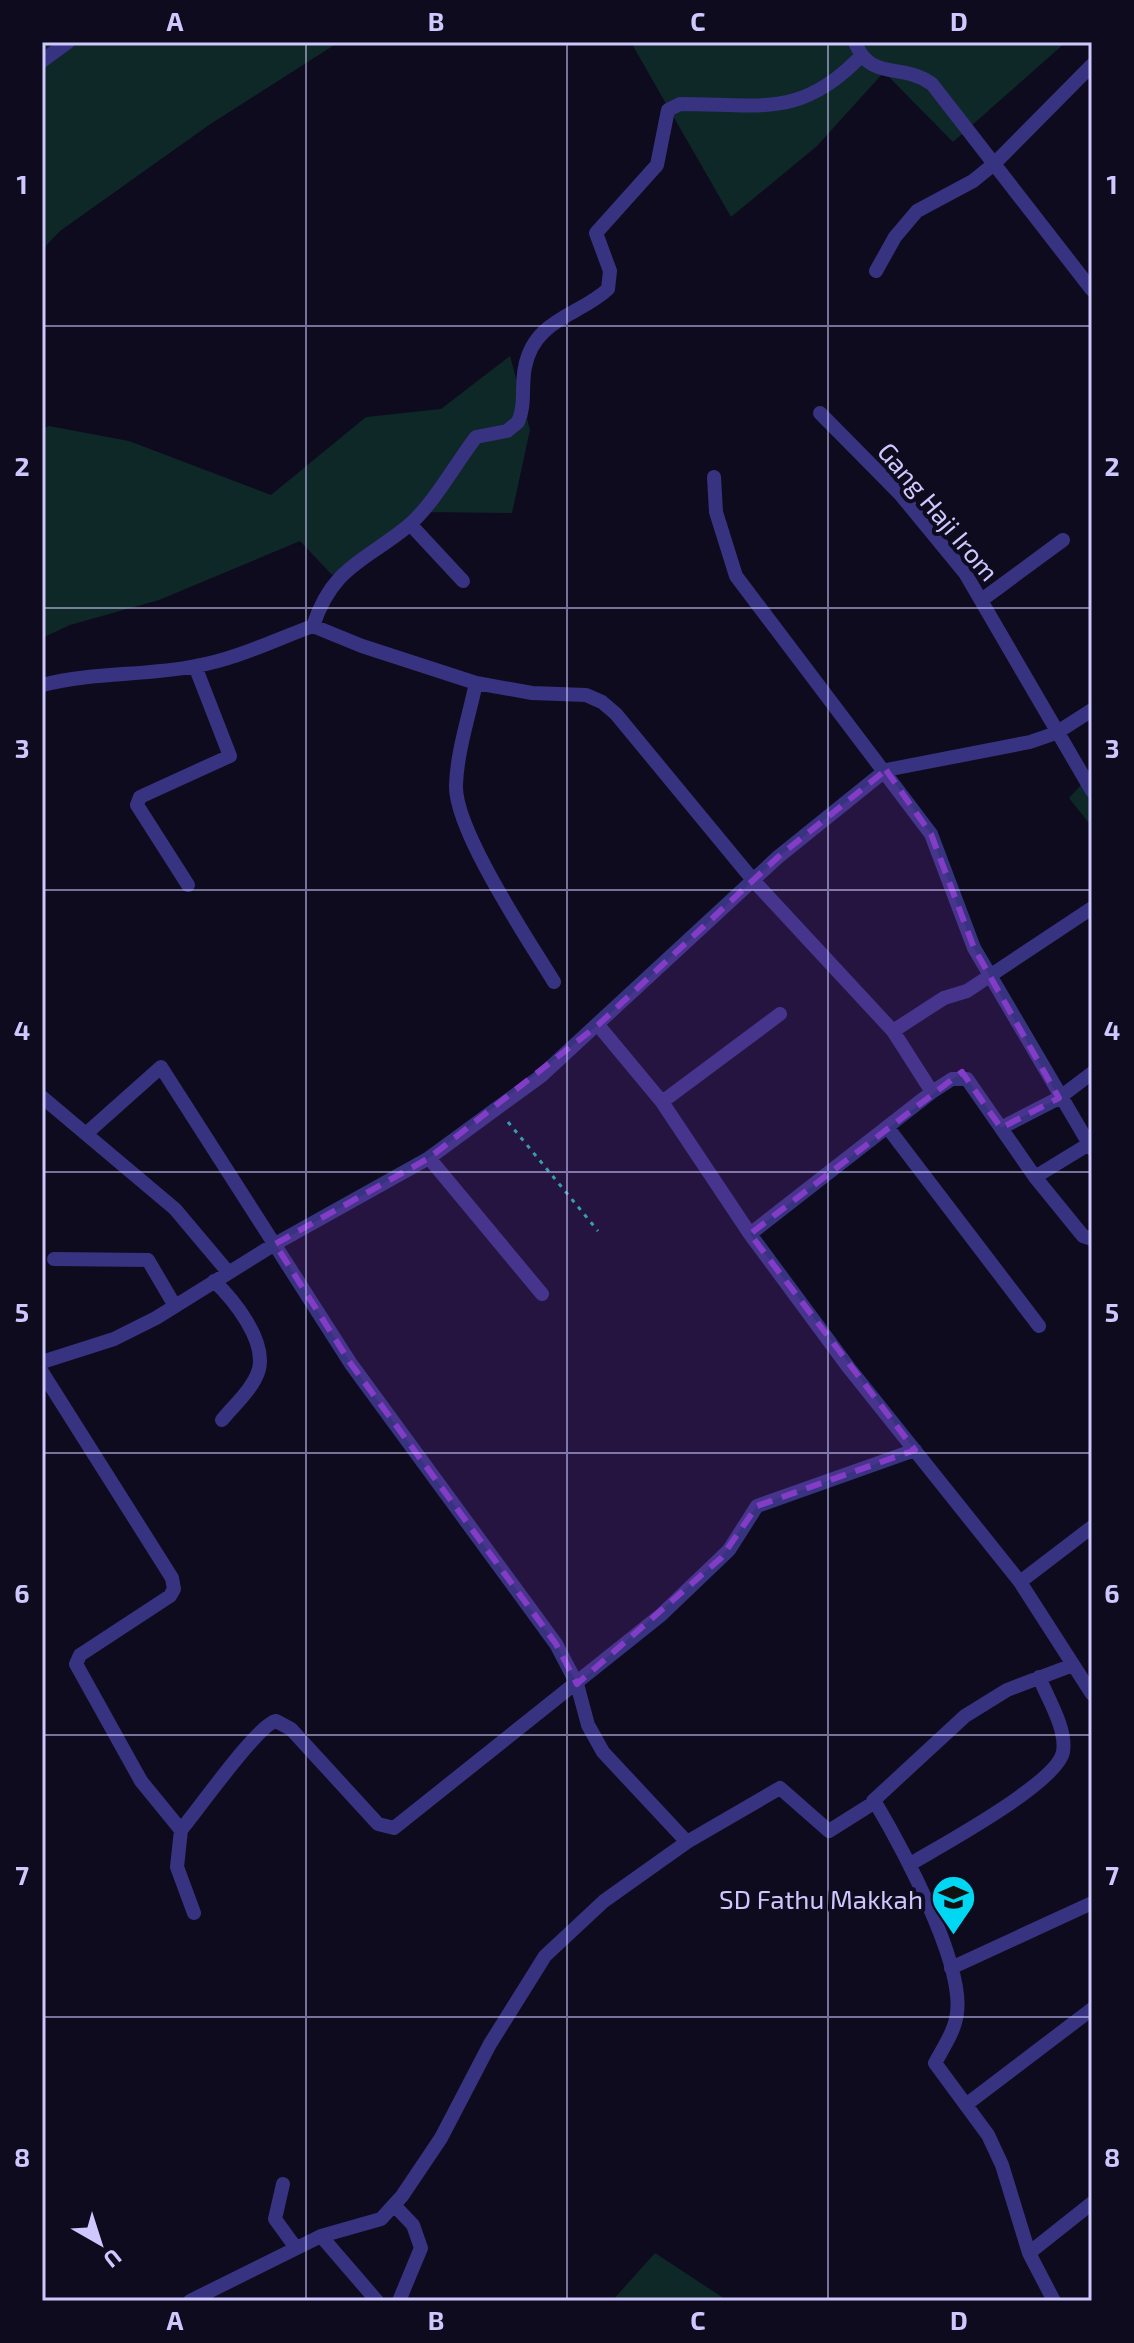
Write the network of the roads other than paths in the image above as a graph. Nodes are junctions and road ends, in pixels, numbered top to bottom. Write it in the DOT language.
graph roads {
  1 [pos="68,42"];
  2 [pos="858,49"];
  3 [pos="42,61"];
  4 [pos="1092,65"];
  5 [pos="994,164"];
  6 [pos="876,271"];
  7 [pos="1092,290"];
  8 [pos="820,413"];
  9 [pos="714,477"];
  10 [pos="410,524"];
  11 [pos="1063,540"];
  12 [pos="463,581"];
  13 [pos="983,599"];
  14 [pos="313,626"];
  15 [pos="195,666"];
  16 [pos="476,683"];
  17 [pos="42,685"];
  18 [pos="1092,710"];
  19 [pos="1056,733"];
  20 [pos="886,770"];
  21 [pos="1092,791"];
  22 [pos="753,880"];
  23 [pos="188,885"];
  24 [pos="1092,908"];
  25 [pos="991,975"];
  26 [pos="554,982"];
  27 [pos="780,1014"];
  28 [pos="598,1025"];
  29 [pos="893,1031"];
  30 [pos="1092,1073"];
  31 [pos="932,1092"];
  32 [pos="42,1097"];
  33 [pos="1059,1098"];
  34 [pos="662,1102"];
  35 [pos="888,1128"];
  36 [pos="1001,1128"];
  37 [pos="88,1132"];
  38 [pos="1090,1147"];
  39 [pos="429,1158"];
  40 [pos="1035,1177"];
  41 [pos="750,1234"];
  42 [pos="1092,1239"];
  43 [pos="275,1244"];
  44 [pos="54,1259"];
  45 [pos="228,1272"];
  46 [pos="214,1281"];
  47 [pos="542,1294"];
  48 [pos="175,1306"];
  49 [pos="1039,1326"];
  50 [pos="42,1362"];
  51 [pos="42,1372"];
  52 [pos="48,1395"];
  53 [pos="222,1420"];
  54 [pos="915,1450"];
  55 [pos="1092,1527"];
  56 [pos="1020,1582"];
  57 [pos="1073,1665"];
  58 [pos="1039,1677"];
  59 [pos="577,1684"];
  60 [pos="1092,1694"];
  61 [pos="873,1801"];
  62 [pos="181,1830"];
  63 [pos="687,1842"];
  64 [pos="912,1863"];
  65 [pos="1092,1903"];
  66 [pos="194,1913"];
  67 [pos="951,1968"];
  68 [pos="1092,2009"];
  69 [pos="967,2104"];
  70 [pos="283,2184"];
  71 [pos="1092,2203"];
  72 [pos="394,2205"];
  73 [pos="321,2236"];
  74 [pos="296,2248"];
  75 [pos="1029,2253"];
  76 [pos="207,2298"];
  77 [pos="190,2301"];
  78 [pos="377,2301"];
  79 [pos="399,2301"];
  80 [pos="1054,2301"];
  1 -- 3 [label="street"];
  2 -- 5 [label="street"];
  2 -- 10 [label="street"];
  4 -- 5 [label="street"];
  5 -- 6 [label="street"];
  5 -- 7 [label="street"];
  8 -- 13 [label="street, Gang Haji Irom"];
  9 -- 20 [label="street"];
  10 -- 12 [label="street"];
  10 -- 14 [label="street"];
  11 -- 13 [label="street"];
  13 -- 19 [label="street, Gang Haji Irom"];
  14 -- 15 [label="street"];
  14 -- 16 [label="street"];
  15 -- 17 [label="street"];
  15 -- 23 [label="street"];
  16 -- 22 [label="street"];
  16 -- 26 [label="street"];
  18 -- 19 [label="street"];
  19 -- 20 [label="street"];
  19 -- 21 [label="street, Gang Haji Irom"];
  20 -- 22 [label="street"];
  20 -- 25 [label="street"];
  22 -- 28 [label="street"];
  22 -- 29 [label="street"];
  24 -- 25 [label="street"];
  25 -- 29 [label="street"];
  25 -- 33 [label="street"];
  27 -- 34 [label="street"];
  28 -- 34 [label="street"];
  28 -- 39 [label="street"];
  29 -- 31 [label="street"];
  30 -- 33 [label="street"];
  31 -- 35 [label="street"];
  31 -- 36 [label="street"];
  32 -- 37 [label="street"];
  33 -- 36 [label="street"];
  33 -- 38 [label="street"];
  34 -- 41 [label="street"];
  35 -- 41 [label="street"];
  35 -- 49 [label="street"];
  36 -- 40 [label="street"];
  37 -- 43 [label="street"];
  37 -- 45 [label="street"];
  38 -- 40 [label="street"];
  39 -- 43 [label="street"];
  39 -- 47 [label="street"];
  40 -- 42 [label="street"];
  41 -- 54 [label="street"];
  43 -- 45 [label="street"];
  43 -- 59 [label="street"];
  44 -- 48 [label="street"];
  45 -- 46 [label="street"];
  46 -- 48 [label="street"];
  46 -- 53 [label="street"];
  48 -- 50 [label="street"];
  51 -- 52 [label="street"];
  52 -- 62 [label="street"];
  54 -- 56 [label="street"];
  54 -- 59 [label="street"];
  55 -- 56 [label="street"];
  56 -- 57 [label="street"];
  57 -- 58 [label="street"];
  57 -- 60 [label="street"];
  58 -- 61 [label="street"];
  58 -- 64 [label="street"];
  59 -- 62 [label="street"];
  59 -- 63 [label="street"];
  61 -- 63 [label="street"];
  61 -- 64 [label="street"];
  62 -- 66 [label="street"];
  63 -- 72 [label="street"];
  64 -- 67 [label="street"];
  65 -- 67 [label="street"];
  67 -- 69 [label="street"];
  68 -- 69 [label="street"];
  69 -- 75 [label="street"];
  70 -- 74 [label="street"];
  71 -- 75 [label="street"];
  72 -- 73 [label="street"];
  72 -- 79 [label="street"];
  73 -- 74 [label="street"];
  73 -- 78 [label="street"];
  74 -- 76 [label="street"];
  75 -- 80 [label="street"];
  76 -- 77 [label="street"];
}
